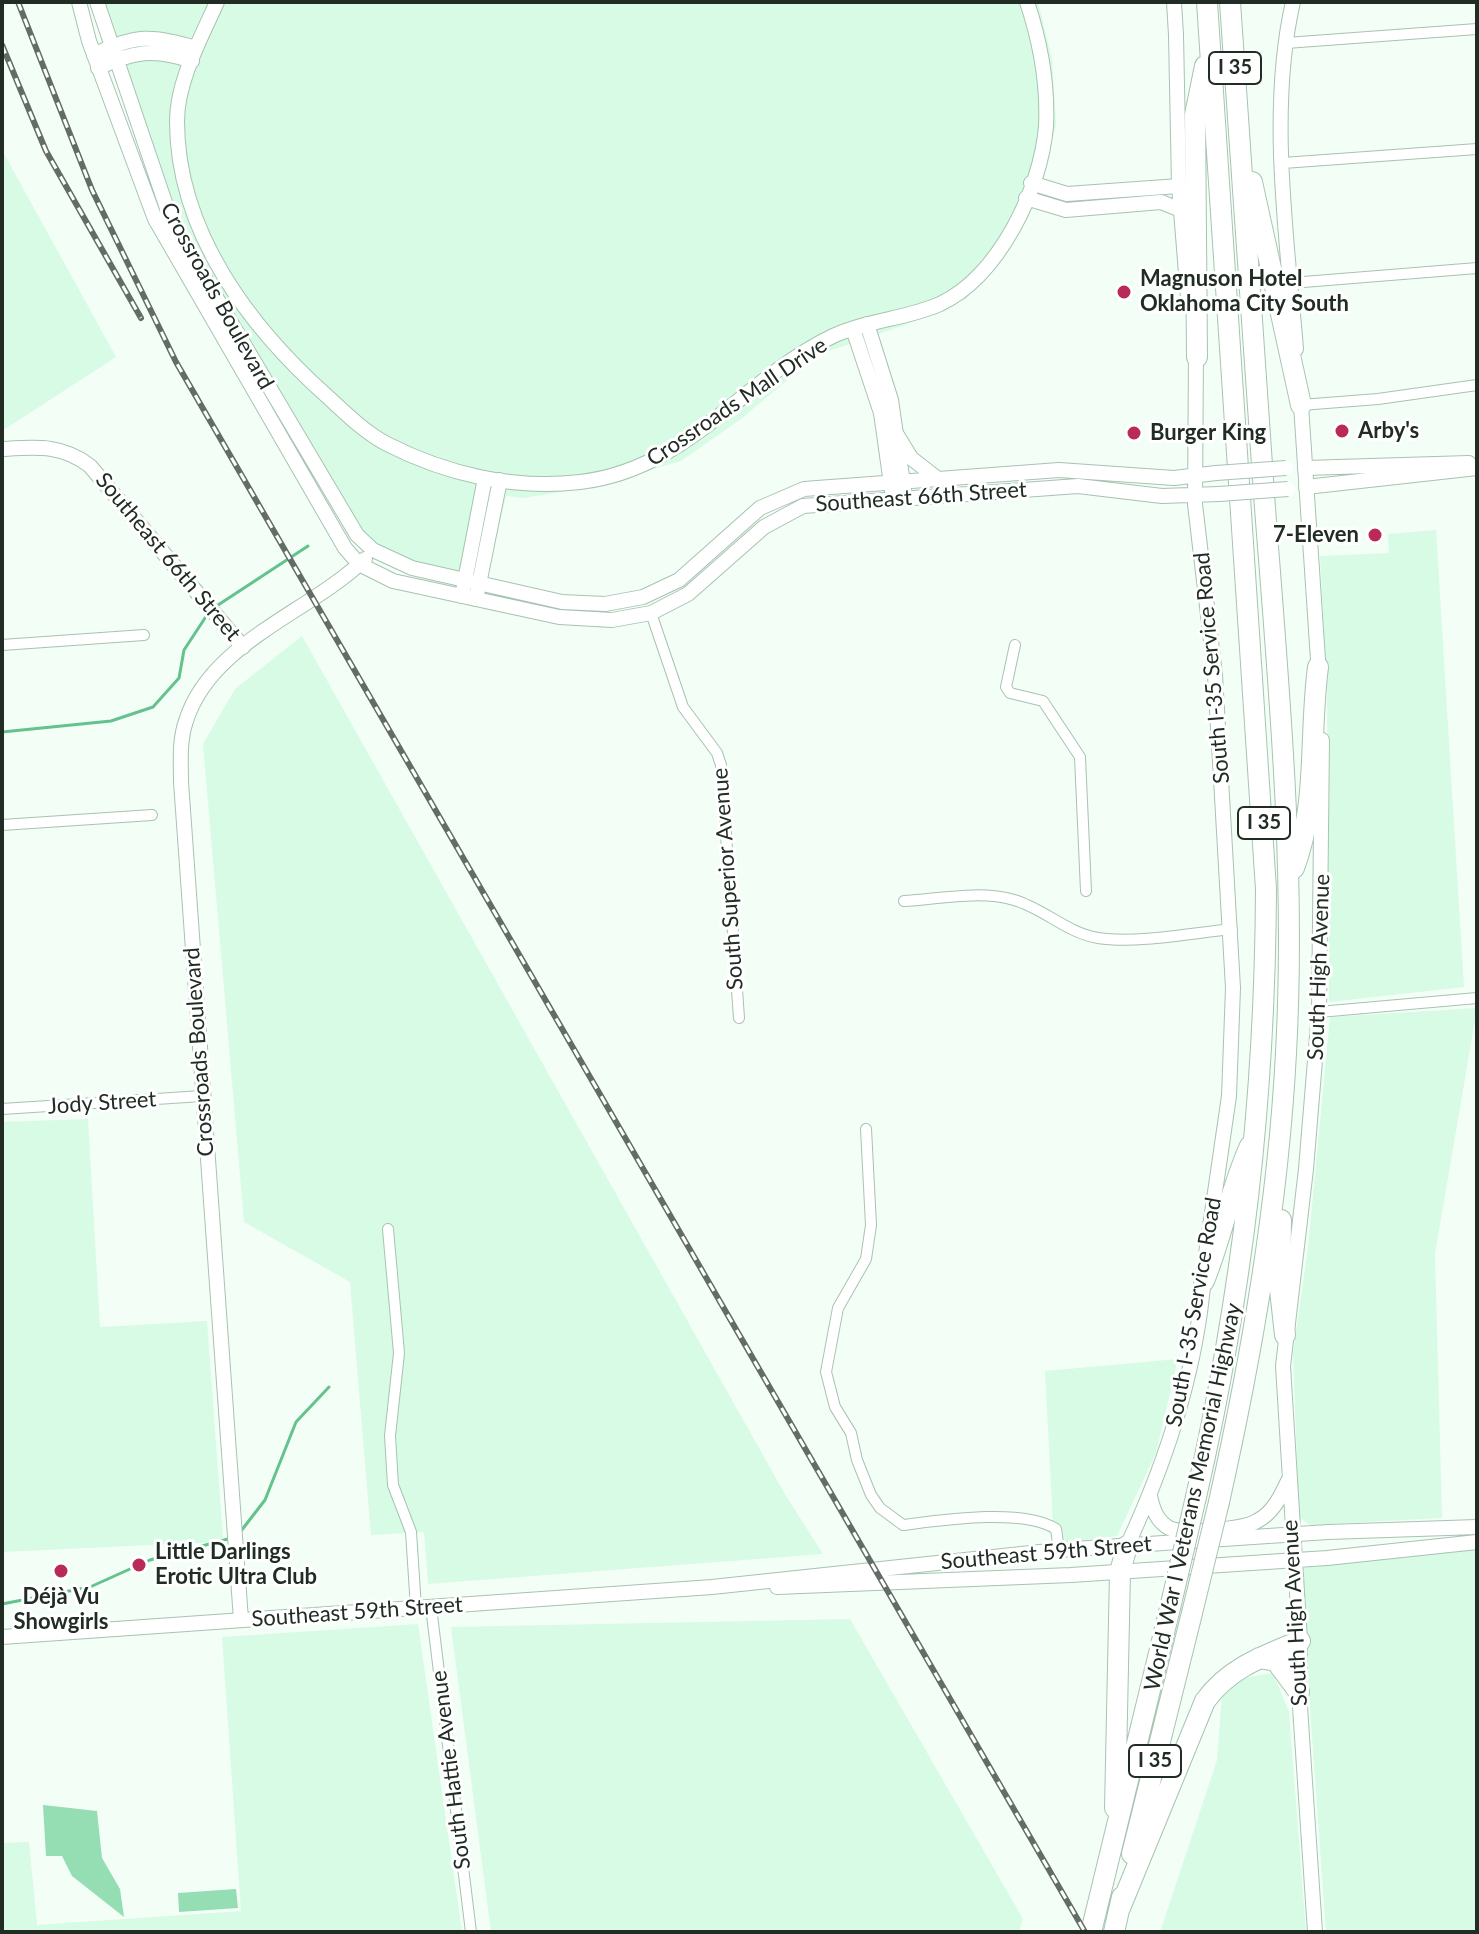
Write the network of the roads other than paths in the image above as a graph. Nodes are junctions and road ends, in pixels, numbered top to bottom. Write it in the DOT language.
graph roads {
  1 [pos="79,2"];
  2 [pos="97,2"];
  3 [pos="217,2"];
  4 [pos="1027,2"];
  5 [pos="1174,2"];
  6 [pos="1207,2"];
  7 [pos="1230,2"];
  8 [pos="1293,2"];
  9 [pos="1477,29"];
  10 [pos="1210,43"];
  11 [pos="1286,43"];
  12 [pos="112,53"];
  13 [pos="194,54"];
  14 [pos="96,61"];
  15 [pos="1240,134"];
  16 [pos="1477,149"];
  17 [pos="1283,163"];
  18 [pos="1031,183"];
  19 [pos="1179,186"];
  20 [pos="1026,198"];
  21 [pos="1181,210"];
  22 [pos="1477,268"];
  23 [pos="1291,283"];
  24 [pos="860,327"];
  25 [pos="1197,357"];
  26 [pos="1477,385"];
  27 [pos="1301,405"];
  28 [pos="897,435"];
  29 [pos="2,449"];
  30 [pos="1477,465"];
  31 [pos="1305,468"];
  32 [pos="1197,475"];
  33 [pos="493,479"];
  34 [pos="938,479"];
  35 [pos="897,481"];
  36 [pos="1306,487"];
  37 [pos="1196,496"];
  38 [pos="899,498"];
  39 [pos="373,550"];
  40 [pos="359,564"];
  41 [pos="472,582"];
  42 [pos="469,598"];
  43 [pos="651,613"];
  44 [pos="144,635"];
  45 [pos="2,645"];
  46 [pos="1015,645"];
  47 [pos="243,647"];
  48 [pos="1318,667"];
  49 [pos="152,815"];
  50 [pos="2,825"];
  51 [pos="1289,879"];
  52 [pos="1086,891"];
  53 [pos="904,901"];
  54 [pos="1232,929"];
  55 [pos="1477,998"];
  56 [pos="1319,1012"];
  57 [pos="739,1018"];
  58 [pos="202,1096"];
  59 [pos="2,1109"];
  60 [pos="866,1129"];
  61 [pos="1257,1132"];
  62 [pos="1280,1134"];
  63 [pos="388,1229"];
  64 [pos="1204,1281"];
  65 [pos="1285,1335"];
  66 [pos="1288,1481"];
  67 [pos="1150,1496"];
  68 [pos="1477,1527"];
  69 [pos="1292,1535"];
  70 [pos="1477,1542"];
  71 [pos="1127,1546"];
  72 [pos="1059,1550"];
  73 [pos="1294,1560"];
  74 [pos="1120,1572"];
  75 [pos="712,1587"];
  76 [pos="424,1608"];
  77 [pos="241,1620"];
  78 [pos="2,1637"];
  79 [pos="1300,1641"];
  80 [pos="1259,1658"];
  81 [pos="1299,1692"];
  82 [pos="1115,1828"];
  83 [pos="1120,1908"];
  84 [pos="471,1932"];
  85 [pos="1091,1932"];
  86 [pos="1114,1932"];
  87 [pos="1315,1932"];
  1 -- 14 [label="main road, Crossroads Boulevard"];
  2 -- 12 [label="main road, Crossroads Boulevard"];
  3 -- 13 [label="main road, Crossroads Mall Drive"];
  4 -- 18 [label="main road, Crossroads Mall Drive"];
  5 -- 19 [label="main road, South I-35 Service Road"];
  6 -- 10 [label="highway, World War I Veterans Memorial Highway / I 35"];
  7 -- 15 [label="highway, World War I Veterans Memorial Highway / I 35"];
  8 -- 11 [label="main road, South High Avenue"];
  9 -- 11 [label="street"];
  10 -- 25 [label="highway"];
  10 -- 61 [label="highway, World War I Veterans Memorial Highway / I 35"];
  11 -- 17 [label="main road, South High Avenue"];
  12 -- 13 [label="main road"];
  12 -- 14 [label="main road"];
  12 -- 39 [label="main road, Crossroads Boulevard"];
  13 -- 33 [label="main road, Crossroads Mall Drive"];
  14 -- 40 [label="main road, Crossroads Boulevard"];
  15 -- 27 [label="highway"];
  15 -- 51 [label="highway, World War I Veterans Memorial Highway / I 35"];
  16 -- 17 [label="street"];
  17 -- 23 [label="main road, South High Avenue"];
  18 -- 19 [label="main road"];
  18 -- 20 [label="main road, Crossroads Mall Drive"];
  19 -- 21 [label="main road, South I-35 Service Road"];
  20 -- 21 [label="main road"];
  20 -- 24 [label="main road, Crossroads Mall Drive"];
  21 -- 25 [label="main road, South I-35 Service Road"];
  22 -- 23 [label="street"];
  23 -- 27 [label="main road, South High Avenue"];
  24 -- 28 [label="main road"];
  24 -- 33 [label="main road, Crossroads Mall Drive"];
  24 -- 35 [label="main road"];
  25 -- 32 [label="main road, South I-35 Service Road"];
  26 -- 27 [label="street"];
  27 -- 31 [label="main road, South High Avenue"];
  28 -- 34 [label="main road"];
  28 -- 35 [label="main road"];
  29 -- 47 [label="main road, Southeast 66th Street"];
  30 -- 31 [label="main road, Southeast 66th Street"];
  30 -- 36 [label="main road, Southeast 66th Street"];
  31 -- 32 [label="main road, Southeast 66th Street, bridge"];
  31 -- 36 [label="main road, South High Avenue"];
  32 -- 34 [label="main road, Southeast 66th Street"];
  32 -- 37 [label="main road, South I-35 Service Road"];
  33 -- 41 [label="main road"];
  34 -- 35 [label="main road, Southeast 66th Street"];
  35 -- 38 [label="main road"];
  35 -- 41 [label="main road, Southeast 66th Street"];
  36 -- 37 [label="main road, Southeast 66th Street, bridge"];
  36 -- 48 [label="main road, South High Avenue"];
  37 -- 38 [label="main road, Southeast 66th Street"];
  37 -- 54 [label="main road, South I-35 Service Road"];
  38 -- 43 [label="main road, Southeast 66th Street"];
  39 -- 40 [label="main road, Crossroads Boulevard"];
  39 -- 41 [label="main road, Southeast 66th Street"];
  40 -- 42 [label="main road, Southeast 66th Street"];
  40 -- 47 [label="main road, Crossroads Boulevard"];
  41 -- 42 [label="main road"];
  42 -- 43 [label="main road, Southeast 66th Street"];
  43 -- 57 [label="street, South Superior Avenue"];
  44 -- 45 [label="street"];
  46 -- 52 [label="street"];
  47 -- 58 [label="main road, Crossroads Boulevard"];
  48 -- 51 [label="highway"];
  48 -- 56 [label="main road, South High Avenue"];
  49 -- 50 [label="street"];
  51 -- 62 [label="highway, World War I Veterans Memorial Highway / I 35"];
  53 -- 54 [label="street"];
  54 -- 64 [label="main road, South I-35 Service Road"];
  55 -- 56 [label="street"];
  56 -- 65 [label="main road, South High Avenue"];
  58 -- 59 [label="street, Jody Street"];
  58 -- 77 [label="main road, Crossroads Boulevard"];
  60 -- 72 [label="street"];
  61 -- 64 [label="highway"];
  61 -- 82 [label="highway, World War I Veterans Memorial Highway / I 35, bridge"];
  62 -- 65 [label="highway"];
  62 -- 83 [label="highway, World War I Veterans Memorial Highway / I 35, bridge"];
  63 -- 76 [label="street, South Hattie Avenue"];
  64 -- 67 [label="main road, South I-35 Service Road"];
  65 -- 66 [label="main road, South High Avenue"];
  66 -- 67 [label="main road"];
  66 -- 69 [label="main road, South High Avenue"];
  67 -- 71 [label="main road, South I-35 Service Road"];
  68 -- 69 [label="main road, Southeast 59th Street"];
  69 -- 71 [label="main road, Southeast 59th Street"];
  69 -- 73 [label="main road, South High Avenue"];
  70 -- 73 [label="main road, Southeast 59th Street"];
  71 -- 72 [label="main road, Southeast 59th Street"];
  71 -- 74 [label="highway"];
  72 -- 75 [label="main road, Southeast 59th Street"];
  73 -- 74 [label="main road, Southeast 59th Street"];
  73 -- 79 [label="main road, South High Avenue"];
  74 -- 75 [label="main road, Southeast 59th Street"];
  74 -- 82 [label="highway"];
  75 -- 76 [label="main road, Southeast 59th Street"];
  76 -- 77 [label="main road, Southeast 59th Street"];
  76 -- 84 [label="street, South Hattie Avenue"];
  77 -- 78 [label="main road, Southeast 59th Street"];
  79 -- 80 [label="highway"];
  79 -- 81 [label="main road, South High Avenue"];
  80 -- 81 [label="highway"];
  80 -- 83 [label="highway"];
  81 -- 87 [label="main road, South High Avenue"];
  82 -- 85 [label="highway, World War I Veterans Memorial Highway / I 35"];
  83 -- 86 [label="highway, World War I Veterans Memorial Highway / I 35"];
}
